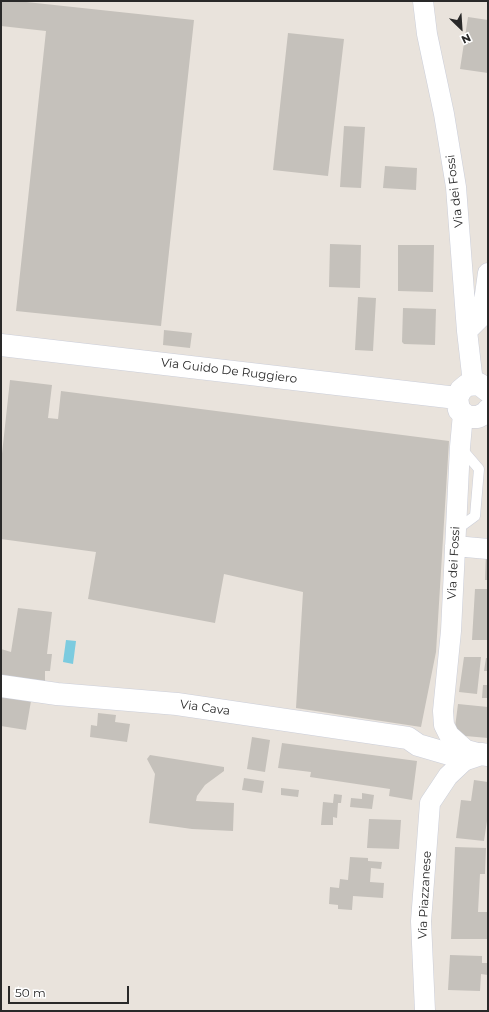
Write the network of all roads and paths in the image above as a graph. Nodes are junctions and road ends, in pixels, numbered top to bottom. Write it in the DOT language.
graph roads {
  1 [pos="423,1"];
  2 [pos="488,273"];
  3 [pos="467,331"];
  4 [pos="1,345"];
  5 [pos="481,387"];
  6 [pos="460,406"];
  7 [pos="488,410"];
  8 [pos="455,538"];
  9 [pos="488,548"];
  10 [pos="1,686"];
  11 [pos="478,756"];
  12 [pos="425,1011"];
  1 -- 3 [label="street, Via dei Fossi"];
  2 -- 3 [label="street"];
  3 -- 5 [label="street, Via dei Fossi"];
  4 -- 6 [label="street, Via Guido De Ruggiero"];
  5 -- 6 [label="street"];
  6 -- 7 [label="street, Via Guido De Ruggiero"];
  6 -- 8 [label="street, Via dei Fossi"];
  8 -- 9 [label="street"];
  8 -- 11 [label="street, Via dei Fossi"];
  10 -- 11 [label="street, Via Cava"];
  11 -- 12 [label="street, Via Piazzanese"];
}
